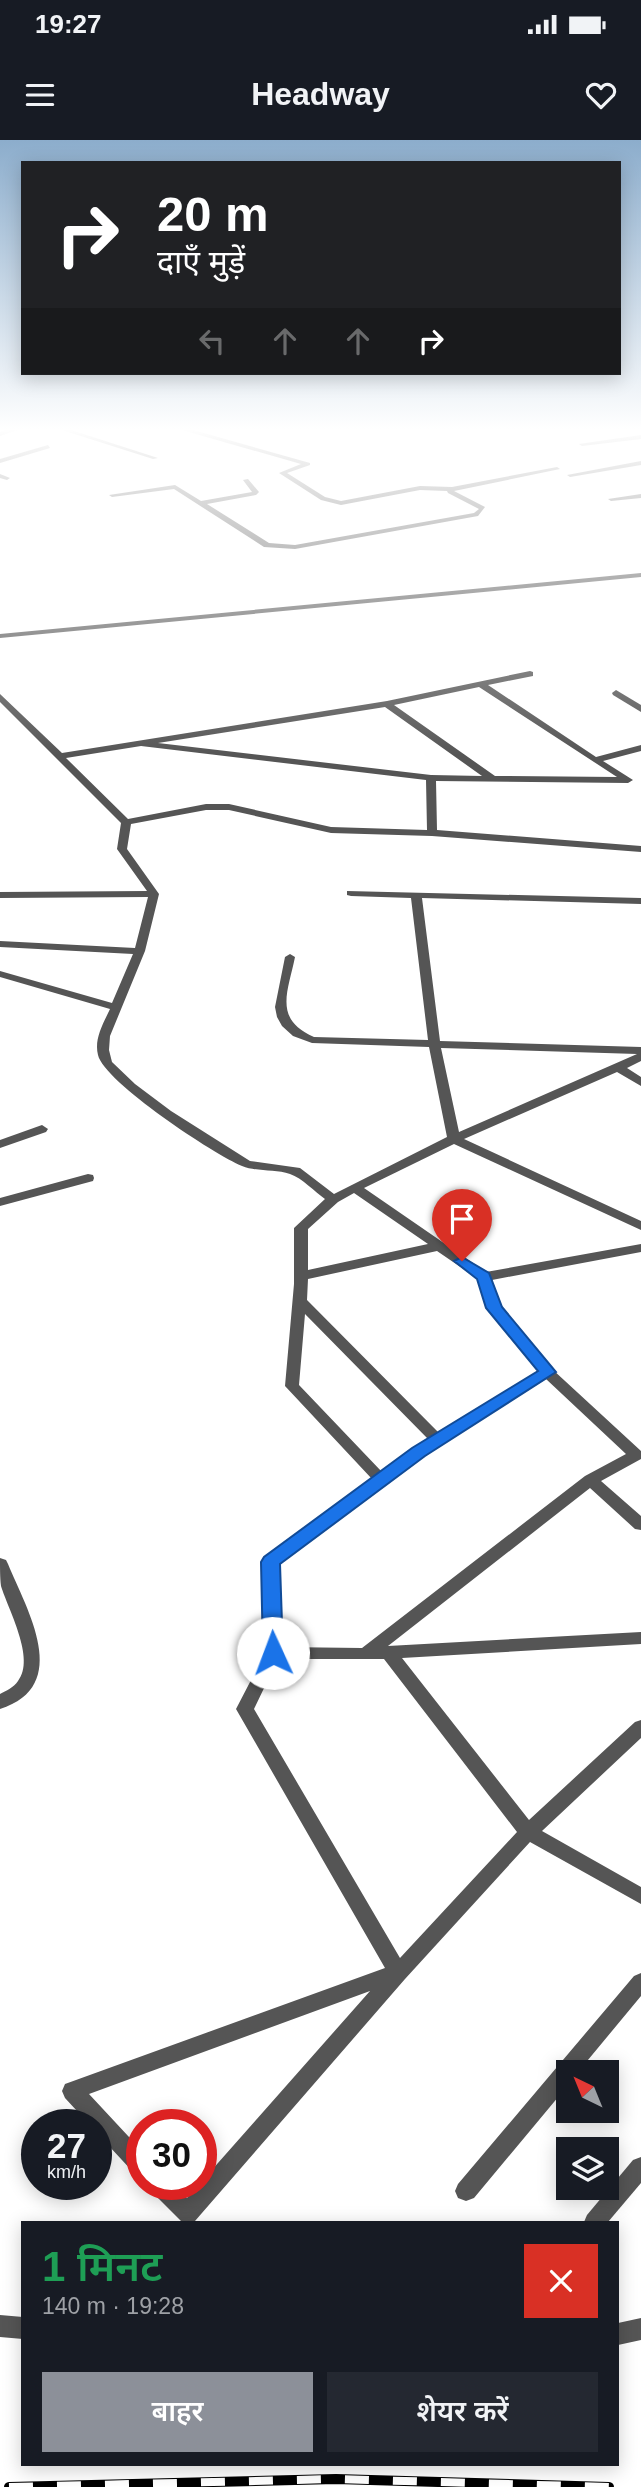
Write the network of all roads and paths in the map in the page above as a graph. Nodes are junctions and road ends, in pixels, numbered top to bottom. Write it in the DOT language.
graph roads {
  1 [pos="252,536"];
  2 [pos="373,536"];
  3 [pos="641,575"];
  4 [pos="0,636"];
  5 [pos="530,674"];
  6 [pos="480,684"];
  7 [pos="616,693"];
  8 [pos="0,697"];
  9 [pos="387,704"];
  10 [pos="641,709"];
  11 [pos="144,744"];
  12 [pos="641,748"];
  13 [pos="60,756"];
  14 [pos="595,760"];
  15 [pos="431,778"];
  16 [pos="493,779"];
  17 [pos="628,780"];
  18 [pos="641,781"];
  19 [pos="126,822"];
  20 [pos="432,833"];
  21 [pos="641,849"];
  22 [pos="351,892"];
  23 [pos="154,894"];
  24 [pos="416,894"];
  25 [pos="0,895"];
  26 [pos="641,901"];
  27 [pos="0,944"];
  28 [pos="140,951"];
  29 [pos="290,957"];
  30 [pos="0,974"];
  31 [pos="115,1007"];
  32 [pos="434,1042"];
  33 [pos="641,1051"];
  34 [pos="641,1056"];
  35 [pos="618,1068"];
  36 [pos="641,1082"];
  37 [pos="42,1129"];
  38 [pos="454,1139"];
  39 [pos="0,1144"];
  40 [pos="88,1178"];
  41 [pos="355,1188"];
  42 [pos="332,1199"];
  43 [pos="0,1202"];
  44 [pos="641,1226"];
  45 [pos="439,1246"];
  46 [pos="641,1248"];
  47 [pos="302,1276"];
  48 [pos="484,1277"];
  49 [pos="300,1301"];
  50 [pos="547,1372"];
  51 [pos="438,1440"];
  52 [pos="381,1480"];
  53 [pos="590,1480"];
  54 [pos="641,1525"];
  55 [pos="0,1564"];
  56 [pos="641,1638"];
  57 [pos="388,1652"];
  58 [pos="273,1653"];
  59 [pos="366,1654"];
  60 [pos="0,1702"];
  61 [pos="641,1727"];
  62 [pos="528,1832"];
  63 [pos="641,1896"];
  64 [pos="398,1973"];
  65 [pos="641,1982"];
  66 [pos="126,2149"];
  67 [pos="641,2167"];
  68 [pos="466,2192"];
  69 [pos="173,2200"];
  70 [pos="189,2218"];
  71 [pos="596,2221"];
  72 [pos="0,2326"];
  73 [pos="21,2328"];
  74 [pos="641,2329"];
  75 [pos="619,2334"];
  1 -- 2 [label="street"];
  3 -- 4 [label="street"];
  5 -- 6 [label="street"];
  6 -- 9 [label="street"];
  6 -- 14 [label="street"];
  7 -- 10 [label="street"];
  8 -- 13 [label="street"];
  9 -- 11 [label="street"];
  9 -- 16 [label="street"];
  11 -- 13 [label="street"];
  11 -- 15 [label="street"];
  12 -- 14 [label="street"];
  13 -- 19 [label="street"];
  14 -- 17 [label="street"];
  15 -- 16 [label="street"];
  15 -- 20 [label="street"];
  16 -- 17 [label="street"];
  17 -- 18 [label="street"];
  19 -- 20 [label="street"];
  19 -- 23 [label="street"];
  20 -- 21 [label="street"];
  22 -- 24 [label="street"];
  23 -- 25 [label="street"];
  23 -- 28 [label="street"];
  24 -- 26 [label="street"];
  24 -- 32 [label="street"];
  27 -- 28 [label="street"];
  28 -- 31 [label="street"];
  29 -- 32 [label="street"];
  30 -- 31 [label="street"];
  31 -- 42 [label="street"];
  32 -- 33 [label="street"];
  32 -- 38 [label="street"];
  34 -- 35 [label="street"];
  35 -- 36 [label="street"];
  35 -- 38 [label="street"];
  37 -- 39 [label="street"];
  38 -- 41 [label="street"];
  38 -- 44 [label="street"];
  40 -- 43 [label="street"];
  41 -- 42 [label="street"];
  41 -- 45 [label="street"];
  42 -- 47 [label="street"];
  45 -- 47 [label="street"];
  45 -- 48 [label="street"];
  46 -- 48 [label="street"];
  47 -- 49 [label="street"];
  48 -- 50 [label="street"];
  49 -- 51 [label="street"];
  49 -- 52 [label="street"];
  50 -- 51 [label="street"];
  50 -- 53 [label="street"];
  51 -- 52 [label="street"];
  52 -- 58 [label="street"];
  53 -- 54 [label="street"];
  53 -- 59 [label="street"];
  55 -- 60 [label="street"];
  56 -- 57 [label="street"];
  57 -- 59 [label="street"];
  57 -- 62 [label="street"];
  58 -- 59 [label="street"];
  58 -- 64 [label="street"];
  61 -- 62 [label="street"];
  62 -- 63 [label="street"];
  62 -- 64 [label="street"];
  64 -- 66 [label="street"];
  64 -- 70 [label="street"];
  65 -- 68 [label="street"];
  67 -- 71 [label="street"];
  69 -- 70 [label="street"];
  72 -- 73 [label="street"];
  74 -- 75 [label="street"];
}
